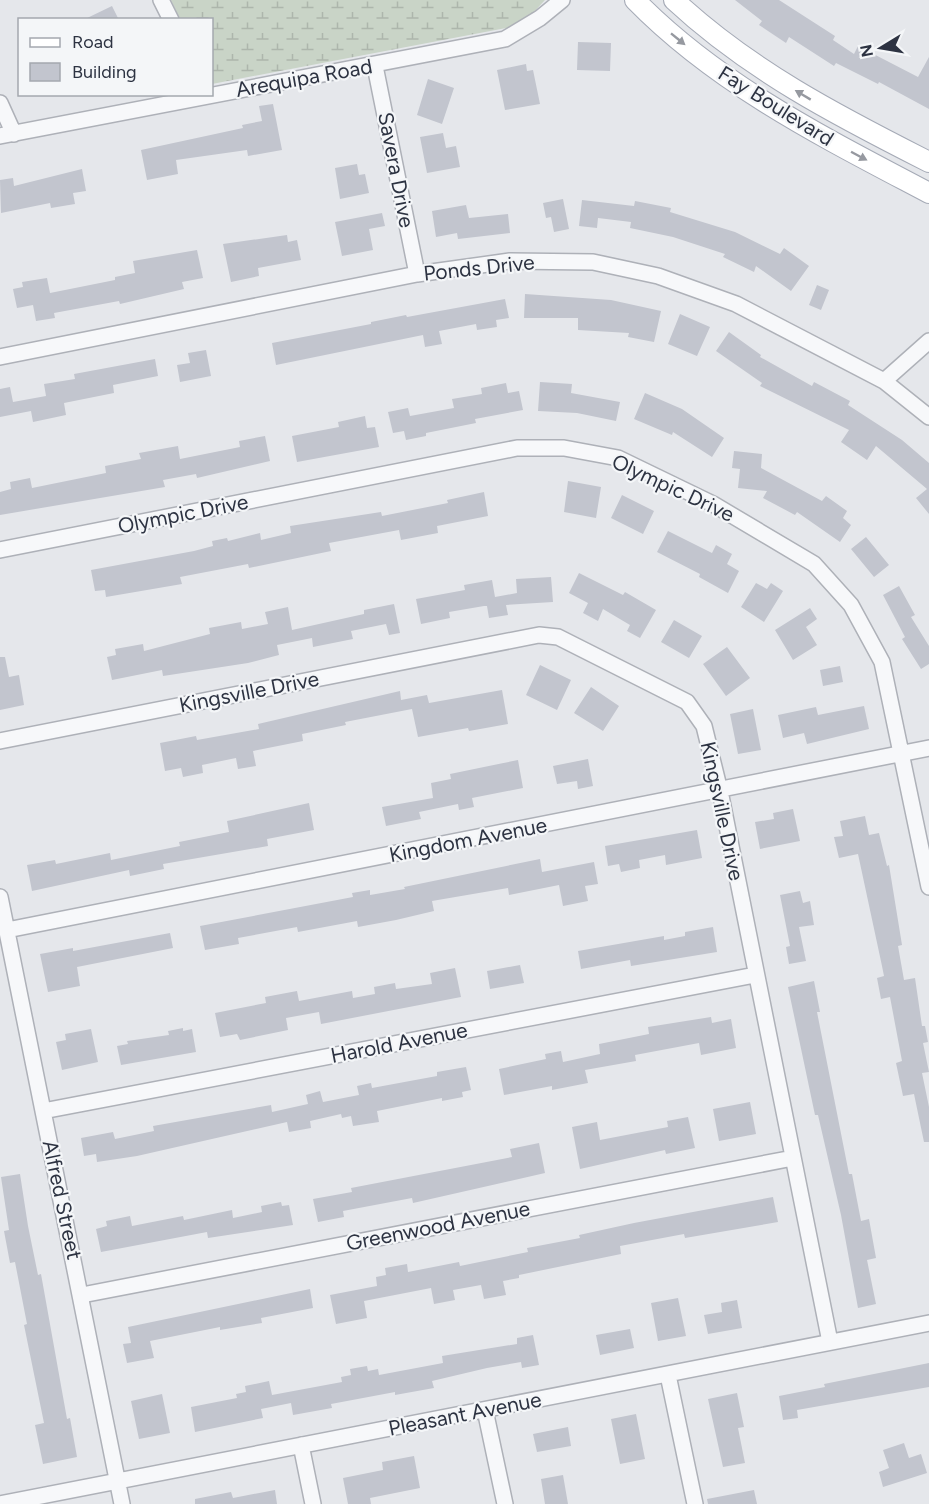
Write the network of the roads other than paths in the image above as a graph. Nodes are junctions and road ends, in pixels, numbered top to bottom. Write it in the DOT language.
graph roads {
  1 [pos="161,0"];
  2 [pos="562,0"];
  3 [pos="635,0"];
  4 [pos="674,0"];
  5 [pos="170,18"];
  6 [pos="375,66"];
  7 [pos="213,93"];
  8 [pos="194,96"];
  9 [pos="0,103"];
  10 [pos="7,135"];
  11 [pos="929,162"];
  12 [pos="929,193"];
  13 [pos="417,274"];
  14 [pos="929,341"];
  15 [pos="0,357"];
  16 [pos="884,381"];
  17 [pos="929,417"];
  18 [pos="0,550"];
  19 [pos="0,741"];
  20 [pos="929,748"];
  21 [pos="902,753"];
  22 [pos="720,791"];
  23 [pos="929,887"];
  24 [pos="0,897"];
  25 [pos="7,930"];
  26 [pos="755,975"];
  27 [pos="43,1111"];
  28 [pos="794,1158"];
  29 [pos="82,1295"];
  30 [pos="929,1323"];
  31 [pos="830,1342"];
  32 [pos="668,1375"];
  33 [pos="485,1410"];
  34 [pos="301,1445"];
  35 [pos="117,1479"];
  36 [pos="0,1504"];
  37 [pos="122,1504"];
  38 [pos="313,1504"];
  39 [pos="504,1504"];
  40 [pos="695,1504"];
  1 -- 5 [label="street"];
  2 -- 6 [label="street, Arequipa Road"];
  3 -- 12 [label="main road, Fay Boulevard, one-way"];
  11 -- 4 [label="main road, Fay Boulevard, one-way"];
  6 -- 7 [label="street, Arequipa Road"];
  6 -- 13 [label="street, Savera Drive"];
  8 -- 10 [label="street, Arequipa Road"];
  9 -- 10 [label="street"];
  13 -- 15 [label="street, Ponds Drive"];
  13 -- 16 [label="street, Ponds Drive"];
  14 -- 16 [label="street"];
  16 -- 17 [label="street, Ponds Drive"];
  18 -- 21 [label="street, Olympic Drive"];
  19 -- 22 [label="street, Kingsville Drive"];
  20 -- 21 [label="street, Kingdom Avenue"];
  21 -- 22 [label="street, Kingdom Avenue"];
  21 -- 23 [label="street, Olympic Drive"];
  22 -- 25 [label="street, Kingdom Avenue"];
  22 -- 26 [label="street, Kingsville Drive"];
  24 -- 25 [label="street, Alfred Street"];
  25 -- 27 [label="street, Alfred Street"];
  26 -- 27 [label="street, Harold Avenue"];
  26 -- 28 [label="street, Kingsville Drive"];
  27 -- 29 [label="street, Alfred Street"];
  28 -- 29 [label="street, Greenwood Avenue"];
  28 -- 31 [label="street, Kingsville Drive"];
  29 -- 35 [label="street, Alfred Street"];
  30 -- 31 [label="street, Pleasant Avenue"];
  31 -- 32 [label="street, Pleasant Avenue"];
  32 -- 33 [label="street, Pleasant Avenue"];
  32 -- 40 [label="street"];
  33 -- 34 [label="street, Pleasant Avenue"];
  33 -- 39 [label="street"];
  34 -- 35 [label="street, Pleasant Avenue"];
  34 -- 38 [label="street"];
  35 -- 36 [label="street, Pleasant Avenue"];
  35 -- 37 [label="street, Alfred Street"];
}
